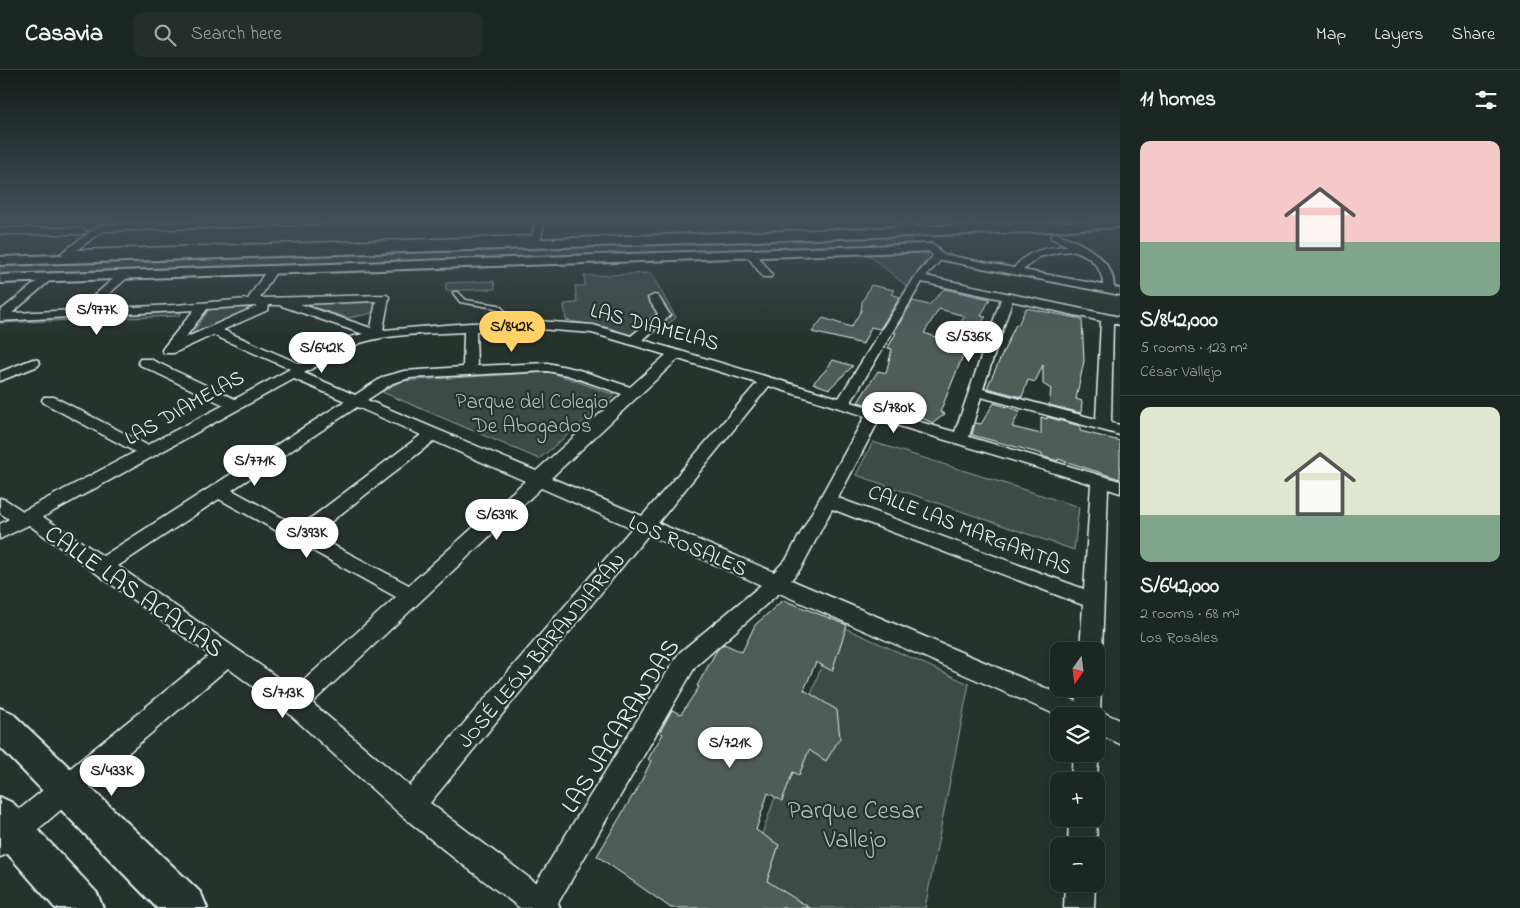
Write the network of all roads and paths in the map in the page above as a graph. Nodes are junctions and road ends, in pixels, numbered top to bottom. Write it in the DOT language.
graph roads {
  1 [pos="568,260"];
  2 [pos="756,260"];
  3 [pos="930,260"];
  4 [pos="968,260"];
  5 [pos="1024,260"];
  6 [pos="1097,260"];
  7 [pos="272,270"];
  8 [pos="1016,272"];
  9 [pos="767,275"];
  10 [pos="123,276"];
  11 [pos="48,278"];
  12 [pos="919,278"];
  13 [pos="0,280"];
  14 [pos="1108,290"];
  15 [pos="1120,292"];
  16 [pos="456,293"];
  17 [pos="1008,297"];
  18 [pos="654,298"];
  19 [pos="278,302"];
  20 [pos="251,303"];
  21 [pos="204,306"];
  22 [pos="0,317"];
  23 [pos="82,317"];
  24 [pos="193,319"];
  25 [pos="1114,320"];
  26 [pos="0,326"];
  27 [pos="503,326"];
  28 [pos="470,327"];
  29 [pos="212,330"];
  30 [pos="376,334"];
  31 [pos="634,340"];
  32 [pos="676,353"];
  33 [pos="145,362"];
  34 [pos="33,363"];
  35 [pos="470,369"];
  36 [pos="296,371"];
  37 [pos="0,377"];
  38 [pos="767,380"];
  39 [pos="974,391"];
  40 [pos="632,393"];
  41 [pos="49,400"];
  42 [pos="357,401"];
  43 [pos="843,403"];
  44 [pos="234,404"];
  45 [pos="875,412"];
  46 [pos="1103,425"];
  47 [pos="1120,430"];
  48 [pos="433,434"];
  49 [pos="961,438"];
  50 [pos="147,452"];
  51 [pos="538,480"];
  52 [pos="1100,480"];
  53 [pos="1120,487"];
  54 [pos="219,492"];
  55 [pos="829,500"];
  56 [pos="0,504"];
  57 [pos="26,518"];
  58 [pos="645,526"];
  59 [pos="0,532"];
  60 [pos="300,536"];
  61 [pos="103,566"];
  62 [pos="778,584"];
  63 [pos="412,596"];
  64 [pos="1094,601"];
  65 [pos="1092,642"];
  66 [pos="227,655"];
  67 [pos="295,703"];
  68 [pos="1065,707"];
  69 [pos="0,724"];
  70 [pos="1105,725"];
  71 [pos="1120,732"];
  72 [pos="66,789"];
  73 [pos="411,805"];
  74 [pos="5,830"];
  75 [pos="1080,892"];
  76 [pos="541,907"];
  77 [pos="82,908"];
  78 [pos="186,908"];
  79 [pos="1079,908"];
  1 -- 7 [label="street"];
  2 -- 9 [label="street"];
  3 -- 12 [label="street"];
  4 -- 8 [label="street"];
  5 -- 8 [label="street"];
  6 -- 14 [label="street"];
  7 -- 10 [label="street"];
  7 -- 20 [label="street"];
  8 -- 14 [label="street"];
  10 -- 11 [label="street"];
  10 -- 23 [label="street"];
  11 -- 13 [label="street"];
  11 -- 22 [label="street"];
  12 -- 17 [label="street"];
  12 -- 43 [label="street"];
  14 -- 15 [label="street"];
  16 -- 27 [label="lane"];
  17 -- 25 [label="street"];
  17 -- 39 [label="street"];
  18 -- 31 [label="street"];
  19 -- 20 [label="street"];
  19 -- 29 [label="street"];
  19 -- 30 [label="street"];
  19 -- 30 [label="street"];
  20 -- 21 [label="street"];
  21 -- 23 [label="street"];
  21 -- 24 [label="street"];
  22 -- 23 [label="street"];
  23 -- 24 [label="street"];
  23 -- 26 [label="street"];
  24 -- 29 [label="street"];
  25 -- 46 [label="street"];
  27 -- 28 [label="street, LAS DIAMELAS"];
  27 -- 31 [label="street, LAS DIAMELAS"];
  28 -- 30 [label="street, LAS DIAMELAS"];
  28 -- 35 [label="street"];
  29 -- 36 [label="street, LOS ROSALES"];
  30 -- 36 [label="street, LAS DIAMELAS"];
  31 -- 32 [label="street, LAS DIAMELAS"];
  32 -- 38 [label="street, LAS DIAMELAS"];
  32 -- 40 [label="street"];
  33 -- 44 [label="street"];
  34 -- 37 [label="street"];
  35 -- 40 [label="street"];
  35 -- 42 [label="street"];
  36 -- 42 [label="street, LOS ROSALES"];
  36 -- 44 [label="street, LAS DIAMELAS"];
  38 -- 43 [label="street, LAS DIAMELAS"];
  38 -- 58 [label="street, JOSÉ LEÓN BARANDIARÁN"];
  39 -- 46 [label="street"];
  39 -- 49 [label="street"];
  40 -- 51 [label="street"];
  41 -- 50 [label="street"];
  42 -- 48 [label="street, LOS ROSALES"];
  42 -- 54 [label="street"];
  43 -- 45 [label="street, LAS DIAMELAS"];
  44 -- 50 [label="street, LAS DIAMELAS"];
  45 -- 49 [label="street, LAS DIAMELAS"];
  45 -- 55 [label="street, LAS JACARANDAS"];
  46 -- 47 [label="street"];
  48 -- 51 [label="street, LOS ROSALES"];
  48 -- 60 [label="street"];
  49 -- 52 [label="street, LAS DIAMELAS"];
  50 -- 57 [label="street, LAS DIAMELAS"];
  51 -- 58 [label="street, LOS ROSALES"];
  51 -- 63 [label="street"];
  52 -- 53 [label="street, LAS DIAMELAS"];
  52 -- 64 [label="street"];
  54 -- 60 [label="street"];
  54 -- 61 [label="street"];
  55 -- 62 [label="street, LAS JACARANDAS"];
  55 -- 64 [label="street, CALLE LAS MARGARITAS"];
  56 -- 57 [label="street, CALLE LAS ACACIAS"];
  57 -- 59 [label="street, LAS DIAMELAS"];
  57 -- 61 [label="street, CALLE LAS ACACIAS"];
  58 -- 62 [label="street, LOS ROSALES"];
  58 -- 73 [label="street, JOSÉ LEÓN BARANDIARÁN"];
  60 -- 63 [label="street"];
  61 -- 66 [label="street, CALLE LAS ACACIAS"];
  62 -- 68 [label="street, LOS ROSALES"];
  62 -- 76 [label="street, LAS JACARANDAS"];
  63 -- 67 [label="street"];
  64 -- 65 [label="street"];
  66 -- 67 [label="street, CALLE LAS ACACIAS"];
  66 -- 72 [label="street"];
  67 -- 73 [label="street, CALLE LAS ACACIAS"];
  69 -- 72 [label="street"];
  70 -- 71 [label="street"];
  72 -- 74 [label="street"];
  72 -- 78 [label="street"];
  73 -- 76 [label="street, CALLE LAS ACACIAS"];
  74 -- 77 [label="street"];
  75 -- 79 [label="street"];
}
